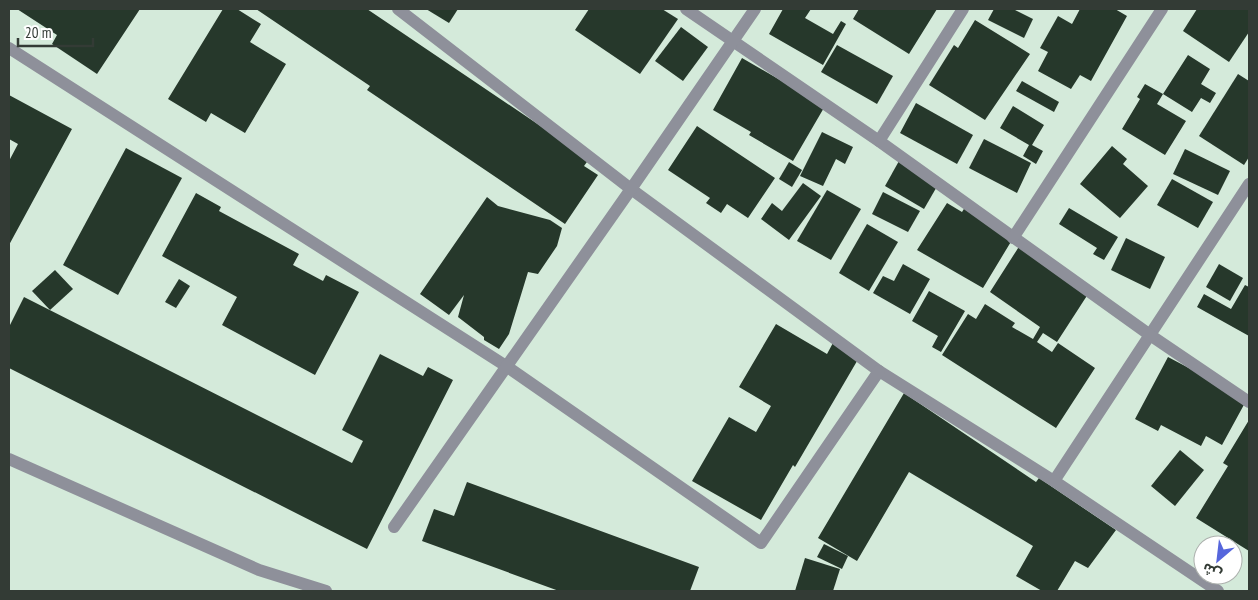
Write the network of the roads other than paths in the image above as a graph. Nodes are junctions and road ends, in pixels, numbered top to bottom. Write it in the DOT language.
graph roads {
  1 [pos="398,9"];
  2 [pos="686,9"];
  3 [pos="755,9"];
  4 [pos="964,9"];
  5 [pos="1162,9"];
  6 [pos="733,42"];
  7 [pos="9,48"];
  8 [pos="879,141"];
  9 [pos="1249,184"];
  10 [pos="631,189"];
  11 [pos="1013,238"];
  12 [pos="1150,335"];
  13 [pos="506,366"];
  14 [pos="880,371"];
  15 [pos="1249,402"];
  16 [pos="9,459"];
  17 [pos="1054,481"];
  18 [pos="394,526"];
  19 [pos="326,591"];
  20 [pos="1218,591"];
  1 -- 10 [label="street"];
  2 -- 6 [label="street"];
  3 -- 6 [label="street"];
  4 -- 8 [label="street"];
  5 -- 11 [label="street"];
  6 -- 8 [label="street"];
  6 -- 10 [label="street"];
  7 -- 13 [label="street"];
  8 -- 11 [label="street"];
  9 -- 12 [label="street"];
  10 -- 13 [label="street"];
  10 -- 14 [label="street"];
  11 -- 12 [label="street"];
  12 -- 15 [label="street"];
  12 -- 17 [label="street"];
  13 -- 14 [label="street"];
  13 -- 18 [label="street"];
  14 -- 17 [label="street"];
  16 -- 19 [label="street"];
  17 -- 20 [label="street"];
}
